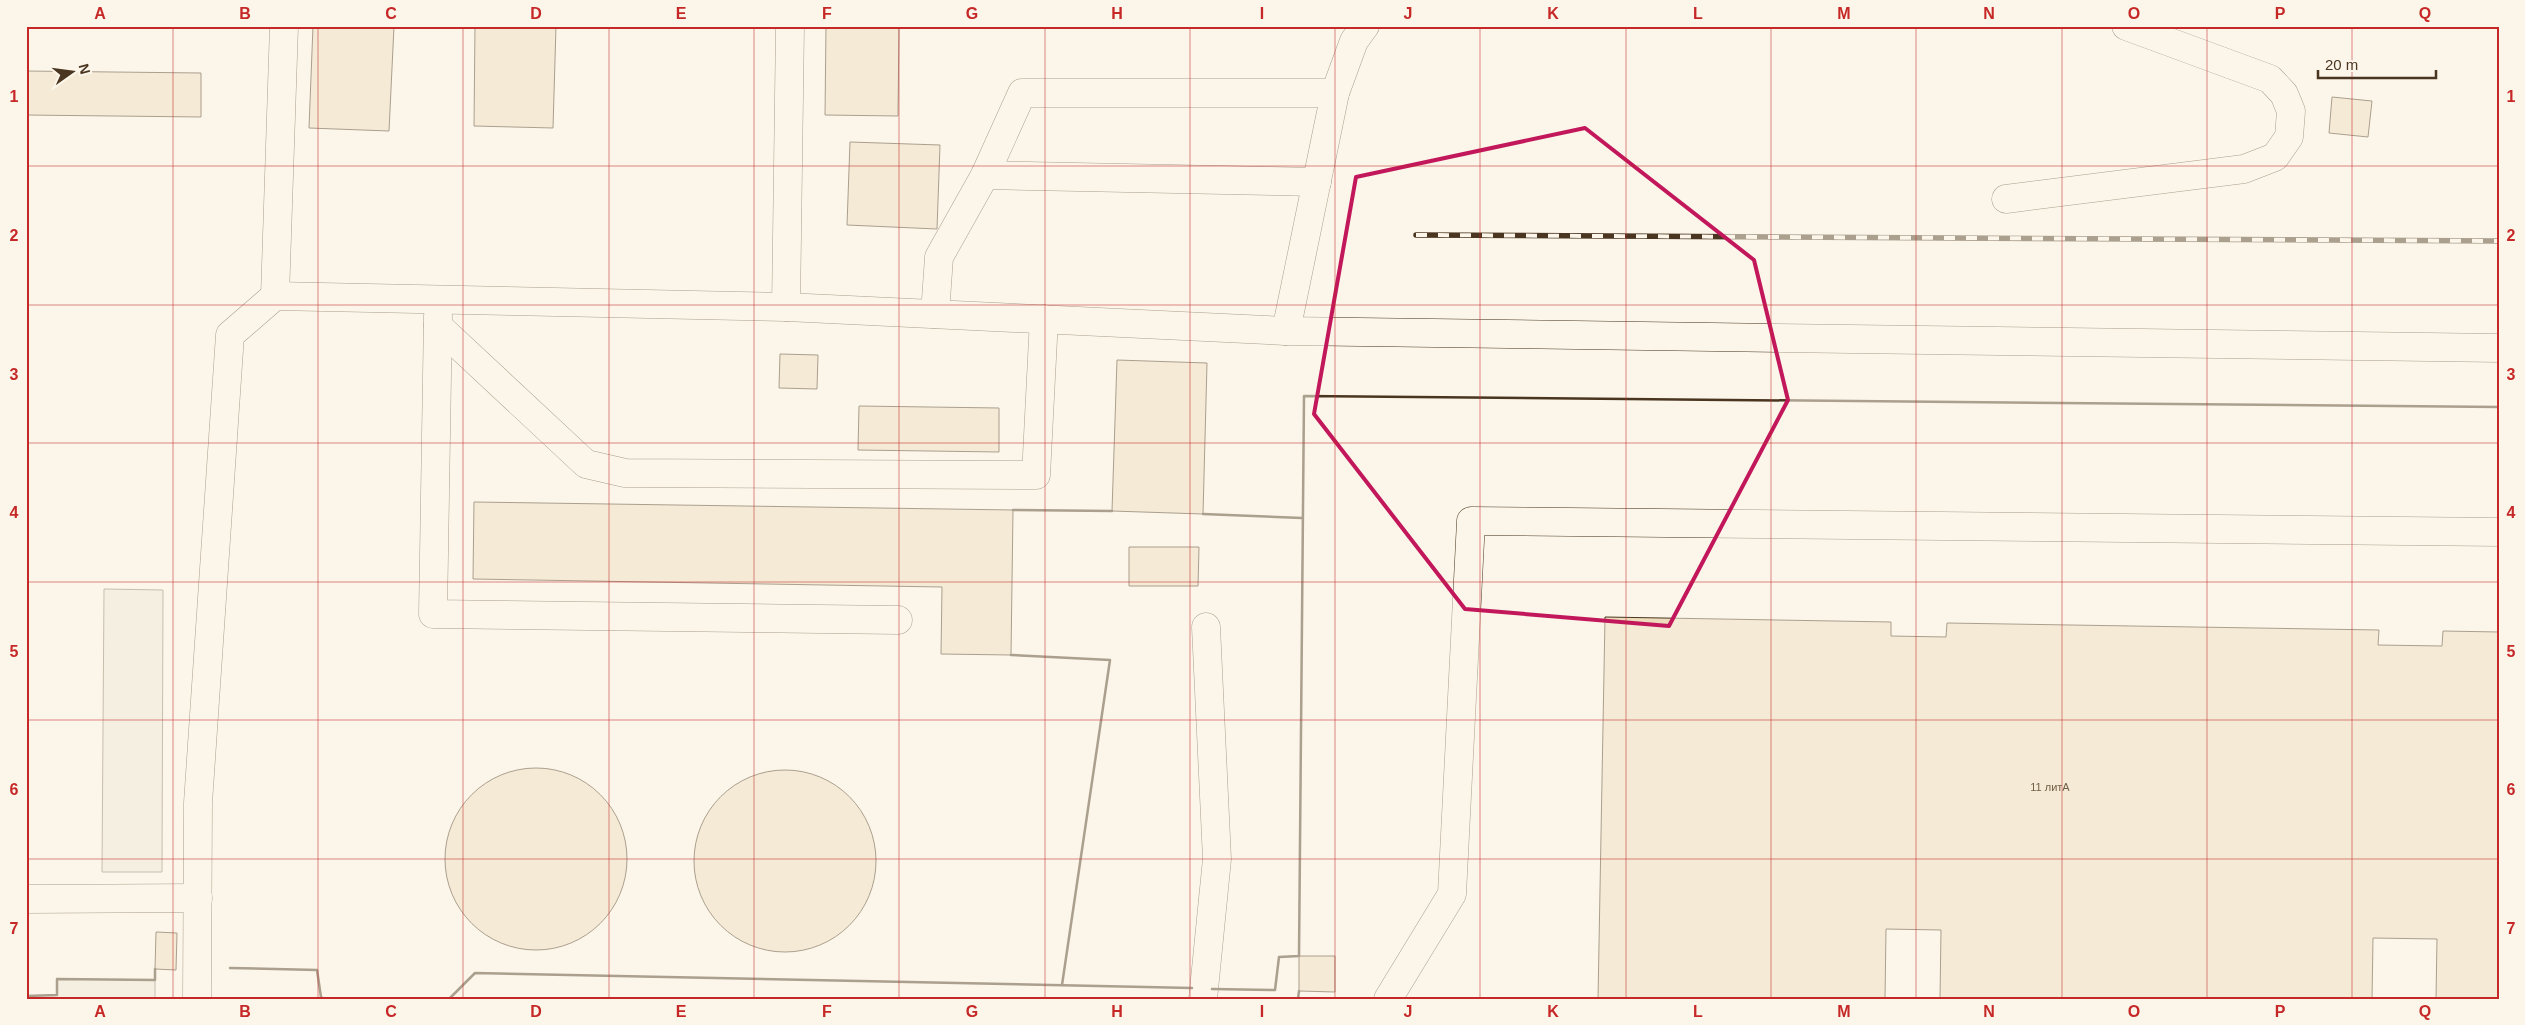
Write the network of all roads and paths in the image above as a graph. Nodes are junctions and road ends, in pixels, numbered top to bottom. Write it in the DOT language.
graph roads {
  1 [pos="284,26"];
  2 [pos="790,26"];
  3 [pos="1365,26"];
  4 [pos="2126,26"];
  5 [pos="1335,93"];
  6 [pos="985,175"];
  7 [pos="1317,182"];
  8 [pos="2006,199"];
  9 [pos="275,296"];
  10 [pos="439,299"];
  11 [pos="786,307"];
  12 [pos="934,314"];
  13 [pos="1044,319"];
  14 [pos="438,326"];
  15 [pos="1286,331"];
  16 [pos="2499,348"];
  17 [pos="2499,532"];
  18 [pos="898,620"];
  19 [pos="1206,627"];
  20 [pos="198,898"];
  21 [pos="26,899"];
  22 [pos="197,999"];
  23 [pos="1203,999"];
  24 [pos="1388,999"];
  1 -- 9 [label="lane"];
  2 -- 11 [label="lane"];
  3 -- 5 [label="lane"];
  4 -- 8 [label="lane"];
  5 -- 6 [label="lane"];
  5 -- 7 [label="lane"];
  6 -- 7 [label="lane"];
  6 -- 12 [label="lane"];
  7 -- 15 [label="lane"];
  9 -- 10 [label="lane"];
  9 -- 20 [label="lane"];
  10 -- 11 [label="lane"];
  10 -- 14 [label="lane"];
  11 -- 12 [label="lane"];
  12 -- 13 [label="lane"];
  13 -- 14 [label="lane"];
  13 -- 15 [label="lane"];
  14 -- 18 [label="lane"];
  15 -- 16 [label="lane"];
  17 -- 24 [label="lane"];
  19 -- 23 [label="lane"];
  20 -- 21 [label="lane"];
  20 -- 22 [label="lane"];
}
